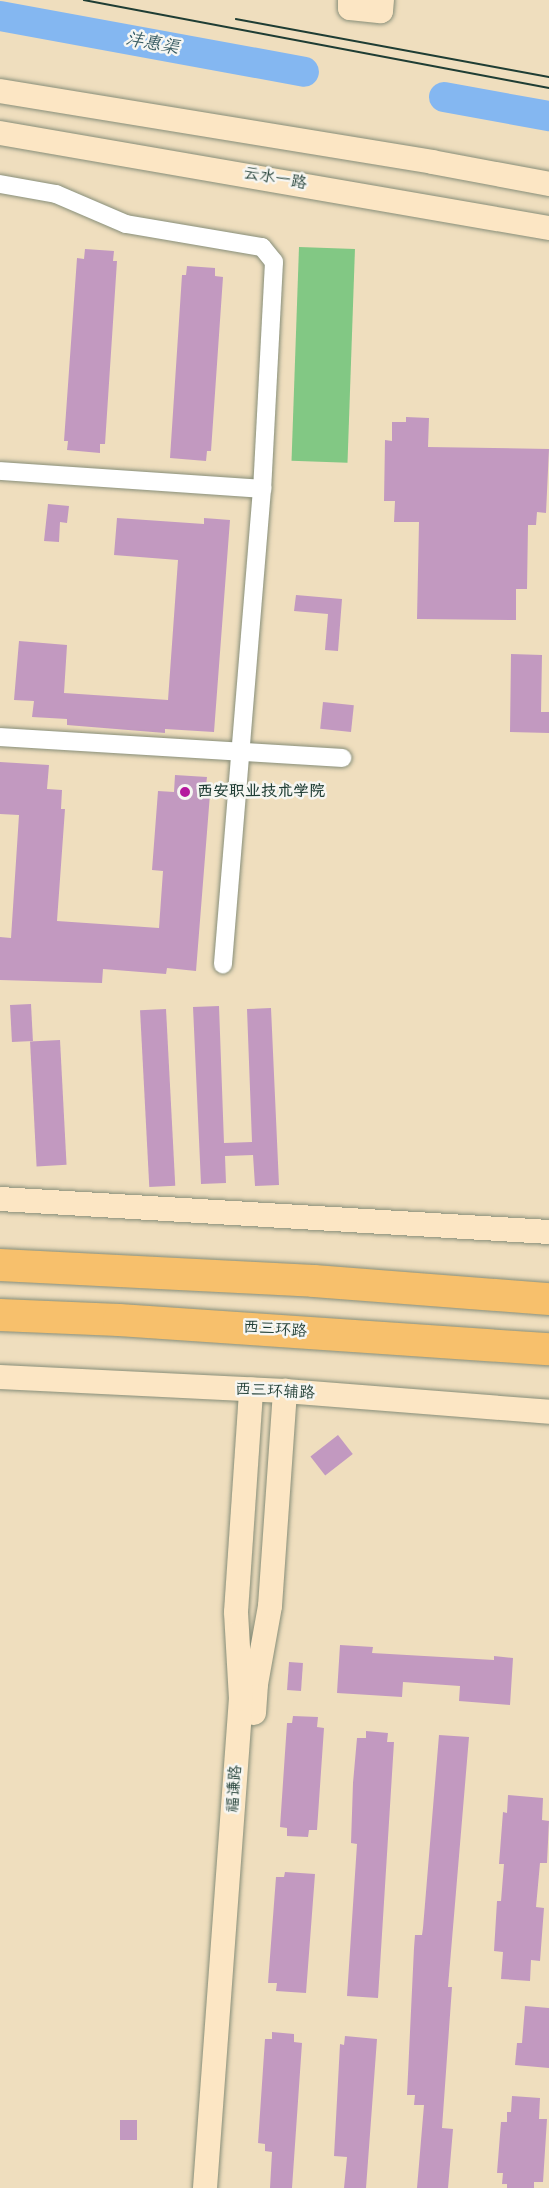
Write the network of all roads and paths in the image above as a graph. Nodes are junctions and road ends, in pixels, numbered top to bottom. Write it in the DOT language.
graph roads {
  1 [pos="350,0"];
  2 [pos="382,0"];
  3 [pos="0,91"];
  4 [pos="0,133"];
  5 [pos="0,184"];
  6 [pos="549,184"];
  7 [pos="549,228"];
  8 [pos="0,471"];
  9 [pos="262,489"];
  10 [pos="0,737"];
  11 [pos="240,753"];
  12 [pos="342,758"];
  13 [pos="223,964"];
  14 [pos="0,1199"];
  15 [pos="549,1232"];
  16 [pos="0,1265"];
  17 [pos="547,1298"];
  18 [pos="0,1315"];
  19 [pos="508,1345"];
  20 [pos="549,1349"];
  21 [pos="549,1362"];
  22 [pos="0,1377"];
  23 [pos="251,1390"];
  24 [pos="285,1391"];
  25 [pos="549,1412"];
  26 [pos="205,2188"];
  27 [pos="221,2188"];
  1 -- 2 [label="street"];
  3 -- 6 [label="street"];
  4 -- 7 [label="street, 云水一路"];
  5 -- 9 [label="street"];
  8 -- 9 [label="street"];
  9 -- 11 [label="street"];
  10 -- 11 [label="street"];
  11 -- 12 [label="street"];
  11 -- 13 [label="street"];
  14 -- 15 [label="street"];
  16 -- 17 [label="highway"];
  18 -- 19 [label="highway, 西三环路"];
  19 -- 20 [label="highway, 西三环路"];
  19 -- 21 [label="highway"];
  22 -- 23 [label="street, 西三环辅路"];
  23 -- 24 [label="street, 西三环辅路"];
  23 -- 26 [label="street, 福谦路"];
  24 -- 25 [label="street, 西三环辅路"];
  24 -- 27 [label="street, 福谦路"];
}
